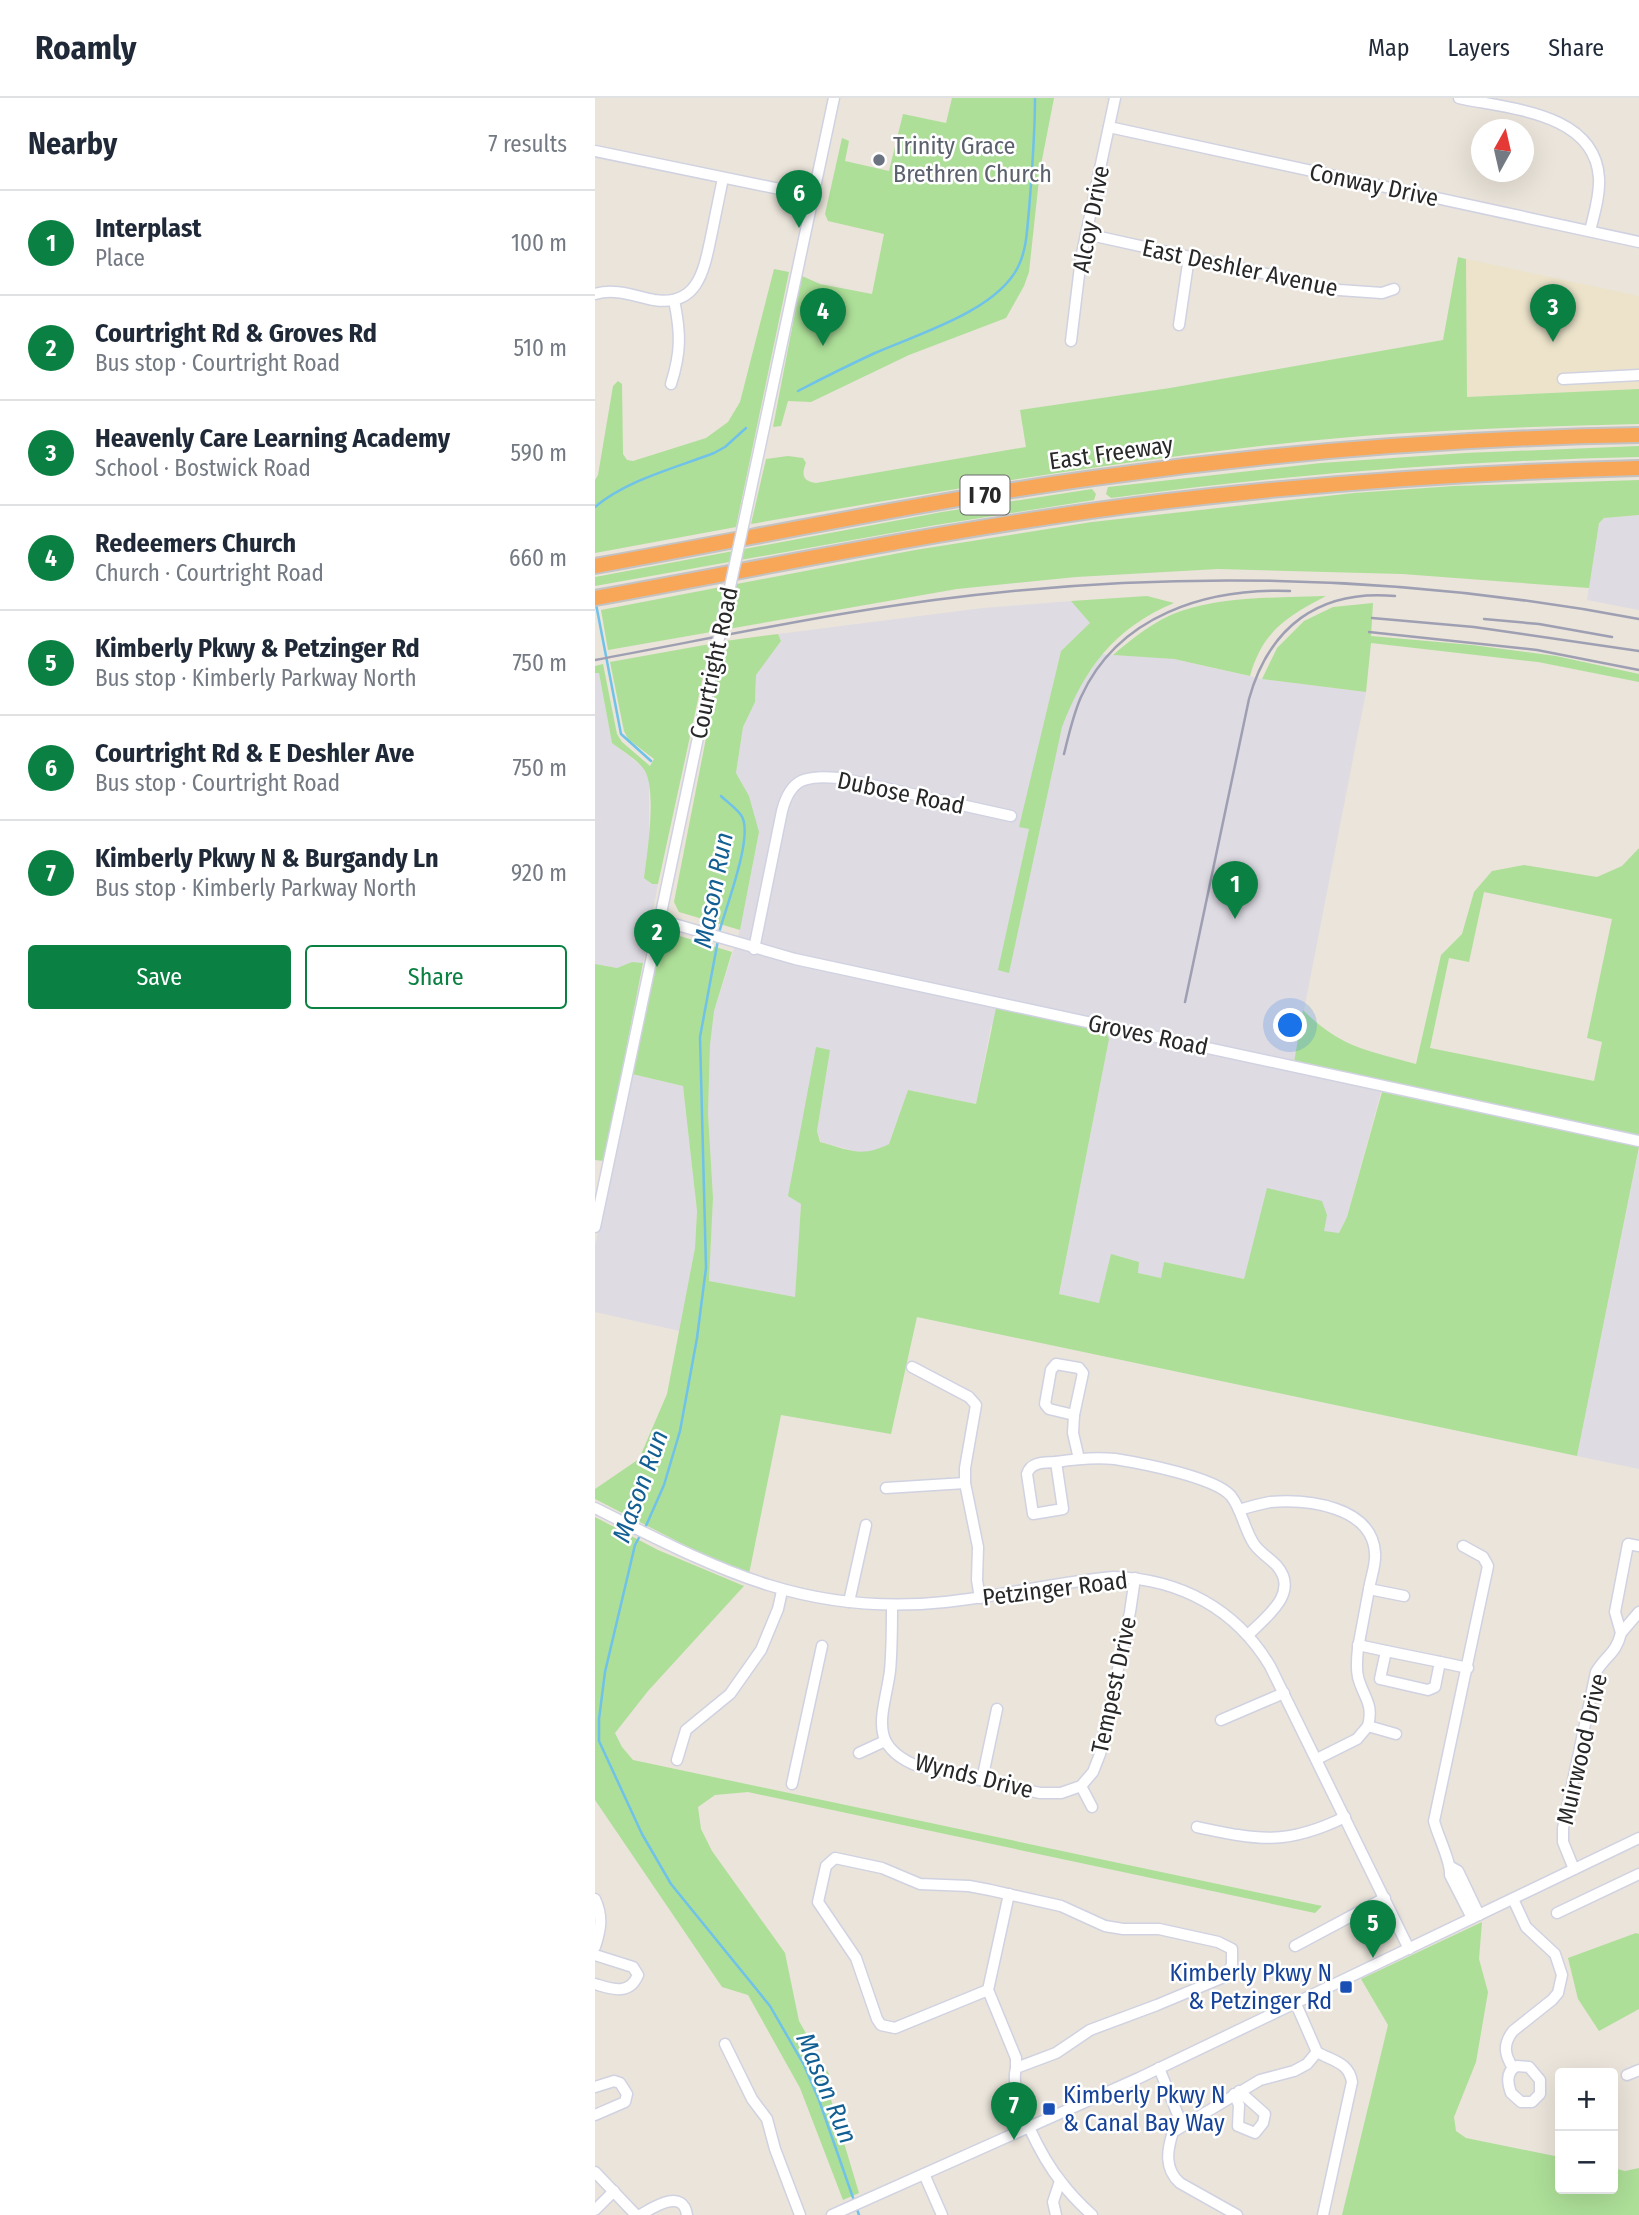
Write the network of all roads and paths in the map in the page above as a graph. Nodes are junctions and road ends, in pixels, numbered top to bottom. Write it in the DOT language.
graph roads {
  1 [pos="834,98"];
  2 [pos="1115,98"];
  3 [pos="1459,98"];
  4 [pos="1109,127"];
  5 [pos="595,151"];
  6 [pos="723,178"];
  7 [pos="813,196"];
  8 [pos="1590,231"];
  9 [pos="1086,234"];
  10 [pos="1639,242"];
  11 [pos="1189,257"];
  12 [pos="1394,289"];
  13 [pos="595,294"];
  14 [pos="674,300"];
  15 [pos="1179,325"];
  16 [pos="1071,341"];
  17 [pos="1639,375"];
  18 [pos="1563,379"];
  19 [pos="671,384"];
  20 [pos="1639,435"];
  21 [pos="1639,468"];
  22 [pos="595,566"];
  23 [pos="595,598"];
  24 [pos="1011,816"];
  25 [pos="660,920"];
  26 [pos="754,948"];
  27 [pos="1639,1142"];
  28 [pos="595,1227"];
  29 [pos="912,1367"];
  30 [pos="1074,1415"];
  31 [pos="1079,1459"];
  32 [pos="1056,1462"];
  33 [pos="965,1483"];
  34 [pos="886,1488"];
  35 [pos="595,1508"];
  36 [pos="1239,1510"];
  37 [pos="866,1525"];
  38 [pos="1463,1546"];
  39 [pos="1639,1546"];
  40 [pos="1135,1578"];
  41 [pos="1369,1589"];
  42 [pos="782,1591"];
  43 [pos="1403,1596"];
  44 [pos="980,1598"];
  45 [pos="849,1602"];
  46 [pos="893,1605"];
  47 [pos="1639,1612"];
  48 [pos="1621,1633"];
  49 [pos="1248,1635"];
  50 [pos="1358,1645"];
  51 [pos="822,1646"];
  52 [pos="1386,1651"];
  53 [pos="1440,1662"];
  54 [pos="1468,1668"];
  55 [pos="1284,1693"];
  56 [pos="996,1709"];
  57 [pos="1221,1720"];
  58 [pos="1368,1726"];
  59 [pos="1396,1734"];
  60 [pos="885,1741"];
  61 [pos="859,1753"];
  62 [pos="1317,1759"];
  63 [pos="677,1760"];
  64 [pos="982,1780"];
  65 [pos="792,1784"];
  66 [pos="1081,1786"];
  67 [pos="1092,1807"];
  68 [pos="1345,1817"];
  69 [pos="1196,1827"];
  70 [pos="1639,1838"];
  71 [pos="1574,1869"];
  72 [pos="1639,1874"];
  73 [pos="1009,1894"];
  74 [pos="1385,1898"];
  75 [pos="595,1899"];
  76 [pos="1513,1899"];
  77 [pos="1557,1913"];
  78 [pos="1475,1917"];
  79 [pos="1295,1946"];
  80 [pos="595,1947"];
  81 [pos="1409,1949"];
  82 [pos="595,1955"];
  83 [pos="595,1984"];
  84 [pos="988,1990"];
  85 [pos="1296,2004"];
  86 [pos="725,2044"];
  87 [pos="1317,2052"];
  88 [pos="1017,2068"];
  89 [pos="1159,2068"];
  90 [pos="1513,2068"];
  91 [pos="1639,2070"];
  92 [pos="1627,2075"];
  93 [pos="595,2087"];
  94 [pos="595,2115"];
  95 [pos="1182,2125"];
  96 [pos="1030,2126"];
  97 [pos="595,2172"];
  98 [pos="923,2174"];
  99 [pos="1060,2181"];
  100 [pos="614,2191"];
  101 [pos="595,2210"];
  102 [pos="638,2215"];
  103 [pos="687,2215"];
  104 [pos="800,2215"];
  105 [pos="832,2215"];
  106 [pos="942,2215"];
  107 [pos="1056,2215"];
  108 [pos="1092,2215"];
  109 [pos="1237,2215"];
  110 [pos="1323,2215"];
  1 -- 7 [label="street, Courtright Road"];
  2 -- 4 [label="street, Alcoy Drive"];
  3 -- 8 [label="street"];
  4 -- 8 [label="street, Conway Drive"];
  4 -- 9 [label="street, Alcoy Drive"];
  5 -- 6 [label="street"];
  6 -- 7 [label="street"];
  6 -- 14 [label="street"];
  7 -- 25 [label="street, Courtright Road, bridge"];
  8 -- 10 [label="street, Conway Drive"];
  9 -- 11 [label="street, East Deshler Avenue"];
  9 -- 16 [label="street, Alcoy Drive"];
  11 -- 12 [label="street, East Deshler Avenue"];
  11 -- 15 [label="street"];
  13 -- 14 [label="street"];
  14 -- 19 [label="street"];
  17 -- 18 [label="street"];
  20 -- 22 [label="highway, East Freeway / I 70"];
  21 -- 23 [label="highway, I 70"];
  24 -- 26 [label="street, Dubose Road"];
  25 -- 26 [label="street, Groves Road"];
  25 -- 28 [label="street, Courtright Road"];
  26 -- 27 [label="street, Groves Road"];
  29 -- 33 [label="street"];
  30 -- 30 [label="street"];
  30 -- 31 [label="street"];
  31 -- 32 [label="street"];
  31 -- 36 [label="street"];
  32 -- 32 [label="street"];
  33 -- 34 [label="street"];
  33 -- 44 [label="street"];
  35 -- 42 [label="street, Petzinger Road"];
  36 -- 41 [label="street"];
  36 -- 49 [label="street"];
  37 -- 45 [label="street"];
  38 -- 54 [label="street"];
  39 -- 48 [label="street"];
  40 -- 44 [label="street, Petzinger Road"];
  40 -- 49 [label="street, Petzinger Road"];
  40 -- 66 [label="street, Tempest Drive"];
  41 -- 43 [label="street"];
  41 -- 50 [label="street"];
  42 -- 45 [label="street, Petzinger Road"];
  42 -- 63 [label="street"];
  44 -- 46 [label="street, Petzinger Road"];
  45 -- 46 [label="street, Petzinger Road"];
  46 -- 60 [label="street, Wynds Drive"];
  47 -- 48 [label="street, Muirwood Drive"];
  48 -- 71 [label="street, Muirwood Drive"];
  49 -- 55 [label="street, Petzinger Road"];
  50 -- 52 [label="street"];
  50 -- 58 [label="street"];
  51 -- 65 [label="street"];
  52 -- 53 [label="street"];
  52 -- 53 [label="street"];
  53 -- 54 [label="street"];
  54 -- 78 [label="street"];
  55 -- 57 [label="street"];
  55 -- 62 [label="street, Petzinger Road"];
  56 -- 64 [label="street"];
  58 -- 59 [label="street"];
  58 -- 62 [label="street"];
  60 -- 61 [label="street"];
  60 -- 64 [label="street, Wynds Drive"];
  62 -- 68 [label="street, Petzinger Road"];
  64 -- 66 [label="street, Wynds Drive"];
  66 -- 67 [label="street"];
  68 -- 69 [label="street"];
  68 -- 74 [label="street, Petzinger Road"];
  70 -- 71 [label="street"];
  71 -- 76 [label="street"];
  72 -- 77 [label="street"];
  73 -- 84 [label="street"];
  73 -- 84 [label="street"];
  73 -- 88 [label="street"];
  74 -- 79 [label="street"];
  74 -- 81 [label="street, Petzinger Road"];
  75 -- 80 [label="street"];
  76 -- 78 [label="street"];
  76 -- 90 [label="street"];
  78 -- 81 [label="street"];
  81 -- 85 [label="street"];
  82 -- 83 [label="street"];
  84 -- 88 [label="street"];
  85 -- 87 [label="street"];
  85 -- 89 [label="street"];
  86 -- 104 [label="street"];
  87 -- 95 [label="street"];
  87 -- 110 [label="street"];
  88 -- 96 [label="street"];
  89 -- 95 [label="street"];
  89 -- 96 [label="street"];
  91 -- 92 [label="street"];
  93 -- 94 [label="street"];
  95 -- 109 [label="street"];
  96 -- 98 [label="street"];
  96 -- 99 [label="street"];
  97 -- 100 [label="street"];
  98 -- 105 [label="street"];
  98 -- 106 [label="street"];
  99 -- 107 [label="street"];
  99 -- 108 [label="street"];
  100 -- 101 [label="street"];
  100 -- 102 [label="street"];
  102 -- 103 [label="street"];
}
